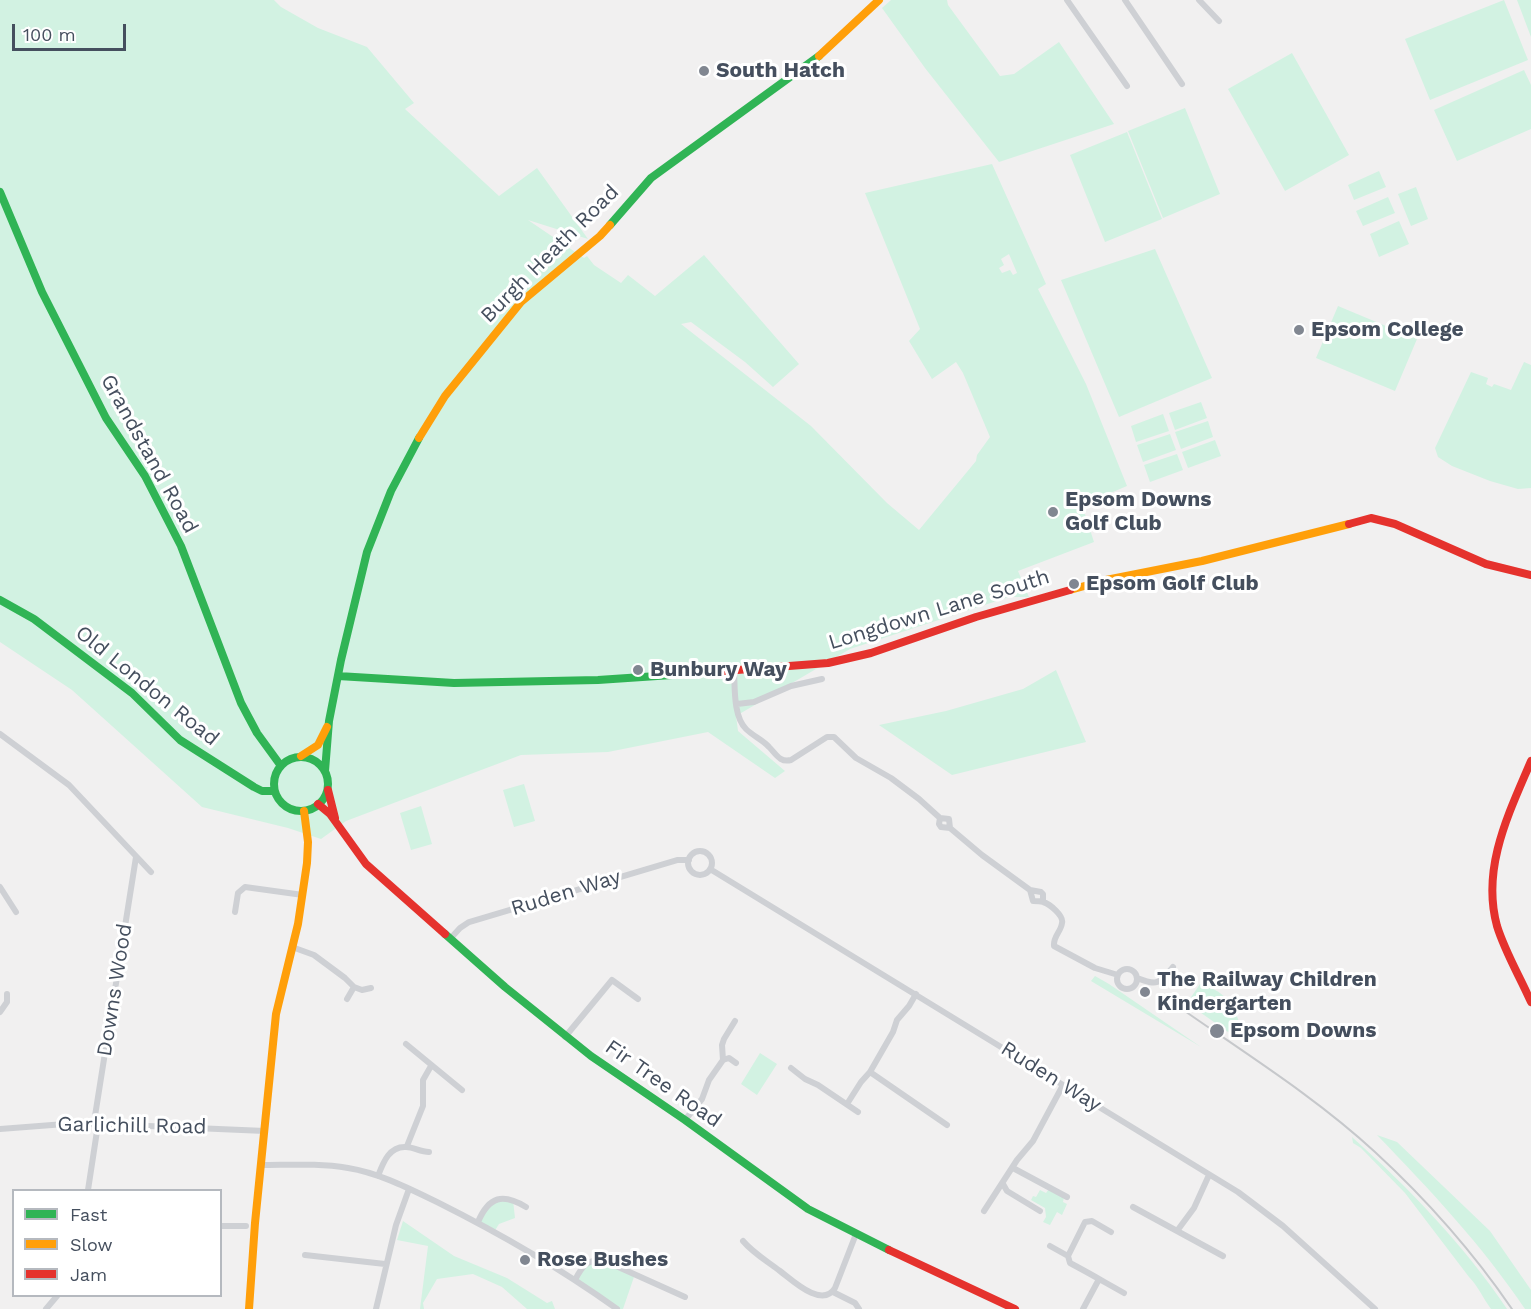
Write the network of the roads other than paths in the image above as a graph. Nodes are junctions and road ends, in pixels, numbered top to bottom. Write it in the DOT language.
graph roads {
  1 [pos="879,0"];
  2 [pos="1067,0"];
  3 [pos="1125,0"];
  4 [pos="1198,0"];
  5 [pos="1219,21"];
  6 [pos="1182,84"];
  7 [pos="1127,86"];
  8 [pos="0,192"];
  9 [pos="1531,575"];
  10 [pos="0,600"];
  11 [pos="734,670"];
  12 [pos="338,676"];
  13 [pos="822,679"];
  14 [pos="737,704"];
  15 [pos="329,721"];
  16 [pos="0,734"];
  17 [pos="301,756"];
  18 [pos="1531,761"];
  19 [pos="281,766"];
  20 [pos="325,771"];
  21 [pos="328,790"];
  22 [pos="274,792"];
  23 [pos="318,804"];
  24 [pos="304,812"];
  25 [pos="337,824"];
  26 [pos="136,857"];
  27 [pos="688,860"];
  28 [pos="710,869"];
  29 [pos="151,872"];
  30 [pos="1,892"];
  31 [pos="303,895"];
  32 [pos="16,912"];
  33 [pos="235,912"];
  34 [pos="450,939"];
  35 [pos="292,947"];
  36 [pos="1173,967"];
  37 [pos="1118,975"];
  38 [pos="1137,978"];
  39 [pos="354,987"];
  40 [pos="371,988"];
  41 [pos="7,994"];
  42 [pos="916,994"];
  43 [pos="347,999"];
  44 [pos="638,999"];
  45 [pos="1531,1002"];
  46 [pos="0,1012"];
  47 [pos="735,1021"];
  48 [pos="565,1037"];
  49 [pos="406,1044"];
  50 [pos="723,1060"];
  51 [pos="736,1063"];
  52 [pos="431,1066"];
  53 [pos="791,1068"];
  54 [pos="870,1072"];
  55 [pos="1063,1085"];
  56 [pos="462,1090"];
  57 [pos="847,1104"];
  58 [pos="858,1112"];
  59 [pos="685,1120"];
  60 [pos="96,1123"];
  61 [pos="947,1125"];
  62 [pos="0,1129"];
  63 [pos="265,1131"];
  64 [pos="407,1146"];
  65 [pos="429,1152"];
  66 [pos="261,1165"];
  67 [pos="1013,1168"];
  68 [pos="1209,1174"];
  69 [pos="378,1176"];
  70 [pos="1003,1184"];
  71 [pos="88,1189"];
  72 [pos="409,1189"];
  73 [pos="1067,1197"];
  74 [pos="1133,1207"];
  75 [pos="526,1208"];
  76 [pos="984,1211"];
  77 [pos="1040,1211"];
  78 [pos="478,1222"];
  79 [pos="222,1226"];
  80 [pos="246,1226"];
  81 [pos="1177,1231"];
  82 [pos="1111,1232"];
  83 [pos="856,1234"];
  84 [pos="743,1241"];
  85 [pos="1050,1246"];
  86 [pos="305,1255"];
  87 [pos="1068,1256"];
  88 [pos="1223,1256"];
  89 [pos="385,1264"];
  90 [pos="574,1280"];
  91 [pos="1098,1281"];
  92 [pos="833,1292"];
  93 [pos="1124,1293"];
  94 [pos="56,1297"];
  95 [pos="686,1297"];
  96 [pos="46,1309"];
  97 [pos="249,1309"];
  98 [pos="375,1309"];
  99 [pos="616,1309"];
  100 [pos="859,1309"];
  101 [pos="1015,1309"];
  102 [pos="1083,1309"];
  103 [pos="1375,1309"];
  1 -- 12 [label="main road, Burgh Heath Road"];
  2 -- 7 [label="street"];
  3 -- 6 [label="street"];
  4 -- 5 [label="street"];
  8 -- 19 [label="main road, Grandstand Road"];
  9 -- 11 [label="main road, Longdown Lane South"];
  10 -- 22 [label="main road, Old London Road"];
  11 -- 12 [label="main road, Longdown Lane South"];
  11 -- 14 [label="street"];
  12 -- 15 [label="main road, Burgh Heath Road"];
  13 -- 14 [label="street"];
  14 -- 37 [label="street"];
  15 -- 17 [label="main road, Burgh Heath Road"];
  15 -- 20 [label="main road, Burgh Heath Road"];
  16 -- 26 [label="street"];
  17 -- 19 [label="main road"];
  17 -- 20 [label="main road"];
  18 -- 45 [label="main road"];
  19 -- 22 [label="main road"];
  20 -- 21 [label="main road"];
  21 -- 23 [label="main road"];
  21 -- 25 [label="main road, Fir Tree Road"];
  22 -- 24 [label="main road"];
  23 -- 24 [label="main road"];
  23 -- 25 [label="main road, Fir Tree Road"];
  24 -- 31 [label="main road"];
  25 -- 34 [label="main road, Fir Tree Road"];
  26 -- 29 [label="street"];
  26 -- 60 [label="street, Downs Wood"];
  27 -- 28 [label="street, Ruden Way"];
  27 -- 28 [label="street, Ruden Way"];
  27 -- 34 [label="street, Ruden Way"];
  28 -- 42 [label="street, Ruden Way"];
  30 -- 32 [label="street"];
  31 -- 33 [label="street"];
  31 -- 35 [label="main road"];
  34 -- 48 [label="main road, Fir Tree Road"];
  35 -- 39 [label="street"];
  35 -- 63 [label="main road"];
  36 -- 38 [label="street"];
  37 -- 38 [label="street"];
  37 -- 38 [label="street"];
  39 -- 40 [label="street"];
  39 -- 43 [label="street"];
  41 -- 46 [label="street"];
  42 -- 54 [label="street"];
  42 -- 55 [label="street, Ruden Way"];
  44 -- 48 [label="street"];
  47 -- 50 [label="street"];
  48 -- 59 [label="main road, Fir Tree Road"];
  49 -- 52 [label="street"];
  50 -- 51 [label="street"];
  50 -- 59 [label="street"];
  52 -- 56 [label="street"];
  52 -- 64 [label="street"];
  53 -- 57 [label="street"];
  54 -- 57 [label="street"];
  54 -- 61 [label="street"];
  55 -- 67 [label="street"];
  55 -- 68 [label="street, Ruden Way"];
  57 -- 58 [label="street"];
  59 -- 83 [label="main road, Fir Tree Road"];
  60 -- 62 [label="street, Garlichill Road"];
  60 -- 63 [label="street, Garlichill Road"];
  60 -- 71 [label="street, Downs Wood"];
  63 -- 66 [label="main road"];
  64 -- 65 [label="street"];
  64 -- 69 [label="street"];
  66 -- 69 [label="street"];
  66 -- 97 [label="main road"];
  67 -- 70 [label="street"];
  67 -- 73 [label="street"];
  68 -- 81 [label="street"];
  68 -- 103 [label="street, Ruden Way"];
  69 -- 72 [label="street"];
  70 -- 76 [label="street"];
  70 -- 77 [label="street"];
  72 -- 78 [label="street"];
  72 -- 89 [label="street"];
  74 -- 81 [label="street"];
  75 -- 78 [label="street"];
  78 -- 90 [label="street"];
  79 -- 80 [label="street"];
  81 -- 88 [label="street"];
  82 -- 87 [label="street"];
  83 -- 92 [label="street"];
  83 -- 101 [label="main road, Fir Tree Road"];
  84 -- 92 [label="street"];
  85 -- 87 [label="street"];
  86 -- 89 [label="street"];
  87 -- 91 [label="street"];
  89 -- 98 [label="street"];
  90 -- 95 [label="street"];
  90 -- 99 [label="street"];
  91 -- 93 [label="street"];
  91 -- 102 [label="street"];
  92 -- 100 [label="street"];
  94 -- 96 [label="street"];
}
